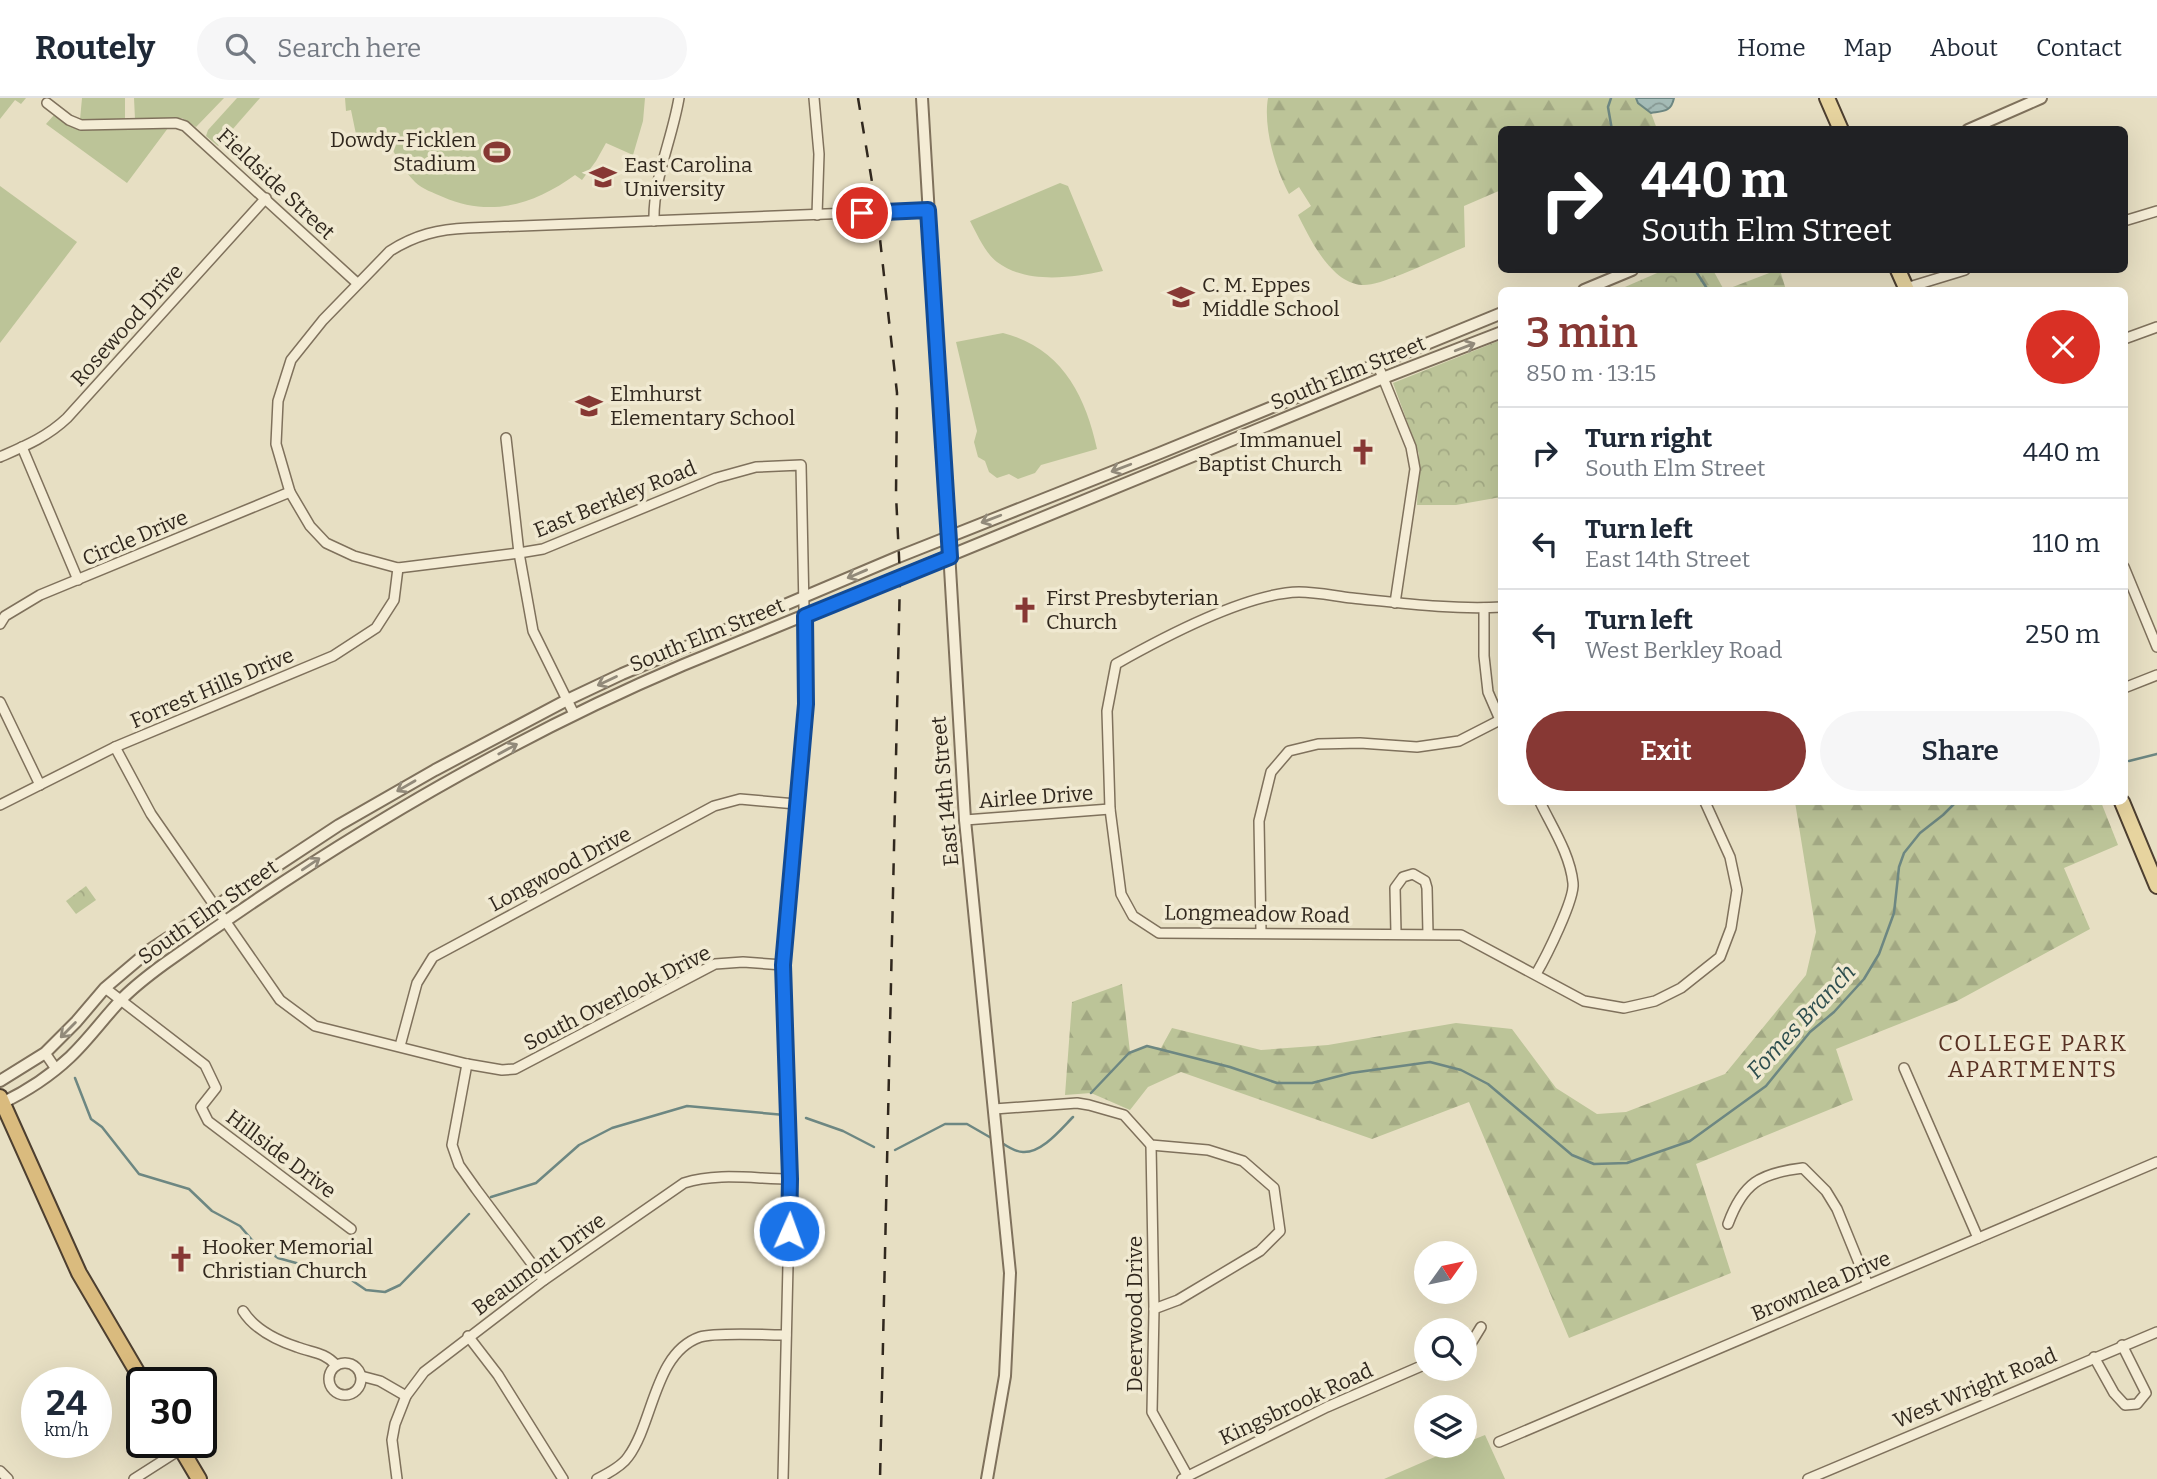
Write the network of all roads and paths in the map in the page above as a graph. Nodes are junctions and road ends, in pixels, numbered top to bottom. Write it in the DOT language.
graph roads {
  1 [pos="679,98"];
  2 [pos="814,98"];
  3 [pos="922,98"];
  4 [pos="1827,98"];
  5 [pos="2040,98"];
  6 [pos="47,103"];
  7 [pos="1839,126"];
  8 [pos="1977,126"];
  9 [pos="266,198"];
  10 [pos="928,210"];
  11 [pos="2157,211"];
  12 [pos="817,215"];
  13 [pos="2128,220"];
  14 [pos="654,222"];
  15 [pos="1625,273"];
  16 [pos="1956,273"];
  17 [pos="357,283"];
  18 [pos="1591,287"];
  19 [pos="1912,287"];
  20 [pos="1498,314"];
  21 [pos="2157,327"];
  22 [pos="1498,334"];
  23 [pos="2128,338"];
  24 [pos="1377,363"];
  25 [pos="1383,378"];
  26 [pos="1297,397"];
  27 [pos="1303,413"];
  28 [pos="506,438"];
  29 [pos="22,447"];
  30 [pos="1160,453"];
  31 [pos="0,457"];
  32 [pos="1166,467"];
  33 [pos="290,492"];
  34 [pos="1055,494"];
  35 [pos="1062,512"];
  36 [pos="948,537"];
  37 [pos="519,552"];
  38 [pos="950,557"];
  39 [pos="398,568"];
  40 [pos="2128,576"];
  41 [pos="78,580"];
  42 [pos="805,596"];
  43 [pos="1395,603"];
  44 [pos="1498,607"];
  45 [pos="1484,608"];
  46 [pos="805,616"];
  47 [pos="0,624"];
  48 [pos="2157,647"];
  49 [pos="677,651"];
  50 [pos="684,665"];
  51 [pos="2157,675"];
  52 [pos="2128,686"];
  53 [pos="567,700"];
  54 [pos="0,702"];
  55 [pos="574,715"];
  56 [pos="1498,715"];
  57 [pos="1498,723"];
  58 [pos="115,747"];
  59 [pos="435,769"];
  60 [pos="442,784"];
  61 [pos="40,785"];
  62 [pos="796,804"];
  63 [pos="0,805"];
  64 [pos="1541,805"];
  65 [pos="1706,805"];
  66 [pos="2123,805"];
  67 [pos="1110,809"];
  68 [pos="965,820"];
  69 [pos="339,825"];
  70 [pos="348,839"];
  71 [pos="2157,886"];
  72 [pos="215,907"];
  73 [pos="225,922"];
  74 [pos="1261,932"];
  75 [pos="1396,933"];
  76 [pos="1428,934"];
  77 [pos="783,965"];
  78 [pos="1536,974"];
  79 [pos="105,989"];
  80 [pos="120,1001"];
  81 [pos="400,1046"];
  82 [pos="45,1053"];
  83 [pos="467,1065"];
  84 [pos="1904,1068"];
  85 [pos="56,1069"];
  86 [pos="0,1080"];
  87 [pos="1,1102"];
  88 [pos="994,1109"];
  89 [pos="1151,1145"];
  90 [pos="2157,1162"];
  91 [pos="790,1179"];
  92 [pos="1728,1224"];
  93 [pos="351,1229"];
  94 [pos="1978,1238"];
  95 [pos="544,1280"];
  96 [pos="1868,1285"];
  97 [pos="1154,1310"];
  98 [pos="243,1311"];
  99 [pos="1481,1327"];
  100 [pos="2157,1332"];
  101 [pos="1477,1334"];
  102 [pos="786,1335"];
  103 [pos="468,1336"];
  104 [pos="2122,1345"];
  105 [pos="2094,1357"];
  106 [pos="336,1366"];
  107 [pos="134,1367"];
  108 [pos="1414,1369"];
  109 [pos="361,1376"];
  110 [pos="406,1396"];
  111 [pos="1499,1442"];
  112 [pos="162,1458"];
  113 [pos="187,1458"];
  114 [pos="0,1471"];
  115 [pos="1184,1477"];
  116 [pos="8,1479"];
  117 [pos="134,1479"];
  118 [pos="199,1479"];
  119 [pos="397,1479"];
  120 [pos="563,1479"];
  121 [pos="597,1479"];
  122 [pos="783,1479"];
  123 [pos="987,1479"];
  124 [pos="1808,1479"];
  1 -- 14 [label="street"];
  2 -- 12 [label="street"];
  3 -- 10 [label="street, East 14th Street"];
  4 -- 7 [label="main road"];
  5 -- 8 [label="street"];
  6 -- 9 [label="street, Fieldside Street"];
  9 -- 17 [label="street, Fieldside Street"];
  9 -- 29 [label="street, Rosewood Drive"];
  10 -- 12 [label="street"];
  10 -- 36 [label="street, East 14th Street"];
  11 -- 13 [label="street"];
  12 -- 14 [label="street"];
  14 -- 17 [label="street"];
  15 -- 18 [label="street"];
  16 -- 19 [label="street"];
  17 -- 33 [label="street"];
  20 -- 24 [label="street, South Elm Street"];
  21 -- 23 [label="street"];
  25 -- 22 [label="street, South Elm Street, one-way"];
  24 -- 25 [label="street"];
  24 -- 26 [label="street, South Elm Street"];
  25 -- 27 [label="street, South Elm Street"];
  25 -- 43 [label="street"];
  26 -- 27 [label="street"];
  26 -- 30 [label="street, South Elm Street"];
  27 -- 32 [label="street, South Elm Street"];
  28 -- 37 [label="street"];
  29 -- 31 [label="street, Rosewood Drive"];
  29 -- 41 [label="street"];
  30 -- 32 [label="street"];
  30 -- 34 [label="street, South Elm Street, one-way"];
  32 -- 35 [label="street, South Elm Street"];
  33 -- 39 [label="street"];
  33 -- 41 [label="street, Circle Drive"];
  34 -- 35 [label="street"];
  34 -- 36 [label="street, South Elm Street, one-way"];
  35 -- 38 [label="street, South Elm Street"];
  36 -- 38 [label="street, East 14th Street"];
  36 -- 42 [label="street, South Elm Street, one-way"];
  37 -- 39 [label="street, East Berkley Road"];
  37 -- 42 [label="street, East Berkley Road"];
  37 -- 53 [label="street"];
  38 -- 46 [label="street, South Elm Street"];
  38 -- 68 [label="street, East 14th Street"];
  39 -- 58 [label="street, Forrest Hills Drive"];
  40 -- 48 [label="street"];
  41 -- 47 [label="street, Circle Drive"];
  42 -- 46 [label="street"];
  42 -- 49 [label="street, South Elm Street"];
  43 -- 45 [label="street, Longmeadow Road"];
  43 -- 67 [label="street, Longmeadow Road"];
  44 -- 45 [label="street, Longmeadow Road"];
  45 -- 56 [label="street"];
  46 -- 50 [label="street, South Elm Street"];
  46 -- 62 [label="street"];
  49 -- 50 [label="street"];
  49 -- 53 [label="street, South Elm Street, one-way"];
  50 -- 55 [label="street, South Elm Street"];
  51 -- 52 [label="street"];
  53 -- 55 [label="street"];
  53 -- 59 [label="street, South Elm Street"];
  54 -- 61 [label="street"];
  60 -- 55 [label="street, South Elm Street, one-way"];
  57 -- 74 [label="street"];
  58 -- 61 [label="street, Forrest Hills Drive"];
  58 -- 72 [label="street, South Overlook Drive"];
  59 -- 60 [label="street"];
  59 -- 69 [label="street, South Elm Street, one-way"];
  60 -- 70 [label="street, South Elm Street"];
  61 -- 63 [label="street, Forrest Hills Drive"];
  62 -- 77 [label="street"];
  62 -- 81 [label="street, Longwood Drive"];
  64 -- 78 [label="street"];
  65 -- 78 [label="street, Longmeadow Road"];
  66 -- 71 [label="main road"];
  67 -- 68 [label="street, Airlee Drive"];
  67 -- 74 [label="street, Longmeadow Road"];
  68 -- 88 [label="street, East 14th Street"];
  69 -- 70 [label="street"];
  69 -- 72 [label="street, South Elm Street"];
  73 -- 70 [label="street, South Elm Street, one-way"];
  72 -- 73 [label="street, South Overlook Drive"];
  72 -- 79 [label="street, South Elm Street"];
  73 -- 80 [label="street, South Elm Street"];
  73 -- 81 [label="street, South Overlook Drive"];
  74 -- 75 [label="street, Longmeadow Road"];
  75 -- 76 [label="street, Longmeadow Road"];
  75 -- 76 [label="street"];
  76 -- 78 [label="street, Longmeadow Road"];
  77 -- 83 [label="street, South Overlook Drive"];
  77 -- 91 [label="street"];
  79 -- 80 [label="street, Hillside Drive"];
  79 -- 82 [label="street, South Elm Street, one-way"];
  80 -- 85 [label="street, South Elm Street"];
  80 -- 93 [label="street, Hillside Drive"];
  81 -- 83 [label="street, South Overlook Drive"];
  82 -- 85 [label="street"];
  82 -- 86 [label="street, South Elm Street"];
  83 -- 95 [label="street"];
  84 -- 94 [label="street"];
  85 -- 87 [label="street, South Elm Street"];
  87 -- 107 [label="highway"];
  88 -- 89 [label="street"];
  88 -- 123 [label="street, East 14th Street"];
  89 -- 97 [label="street, Deerwood Drive"];
  89 -- 97 [label="street"];
  90 -- 94 [label="street, Brownlea Drive"];
  91 -- 95 [label="street, Beaumont Drive"];
  91 -- 102 [label="street"];
  92 -- 96 [label="street"];
  94 -- 96 [label="street, Brownlea Drive"];
  95 -- 103 [label="street, Beaumont Drive"];
  96 -- 111 [label="street, Brownlea Drive"];
  97 -- 115 [label="street, Deerwood Drive"];
  98 -- 106 [label="street"];
  99 -- 101 [label="street"];
  100 -- 104 [label="street, West Wright Road"];
  102 -- 121 [label="street"];
  102 -- 122 [label="street"];
  103 -- 110 [label="street, Beaumont Drive"];
  103 -- 120 [label="street"];
  104 -- 105 [label="street, West Wright Road"];
  104 -- 105 [label="street"];
  105 -- 124 [label="street, West Wright Road"];
  106 -- 109 [label="street"];
  106 -- 109 [label="street"];
  108 -- 115 [label="street, Kingsbrook Road"];
  109 -- 110 [label="street"];
  110 -- 119 [label="street, Beaumont Drive"];
  112 -- 117 [label="street"];
  113 -- 118 [label="highway"];
  114 -- 116 [label="street"];
}
